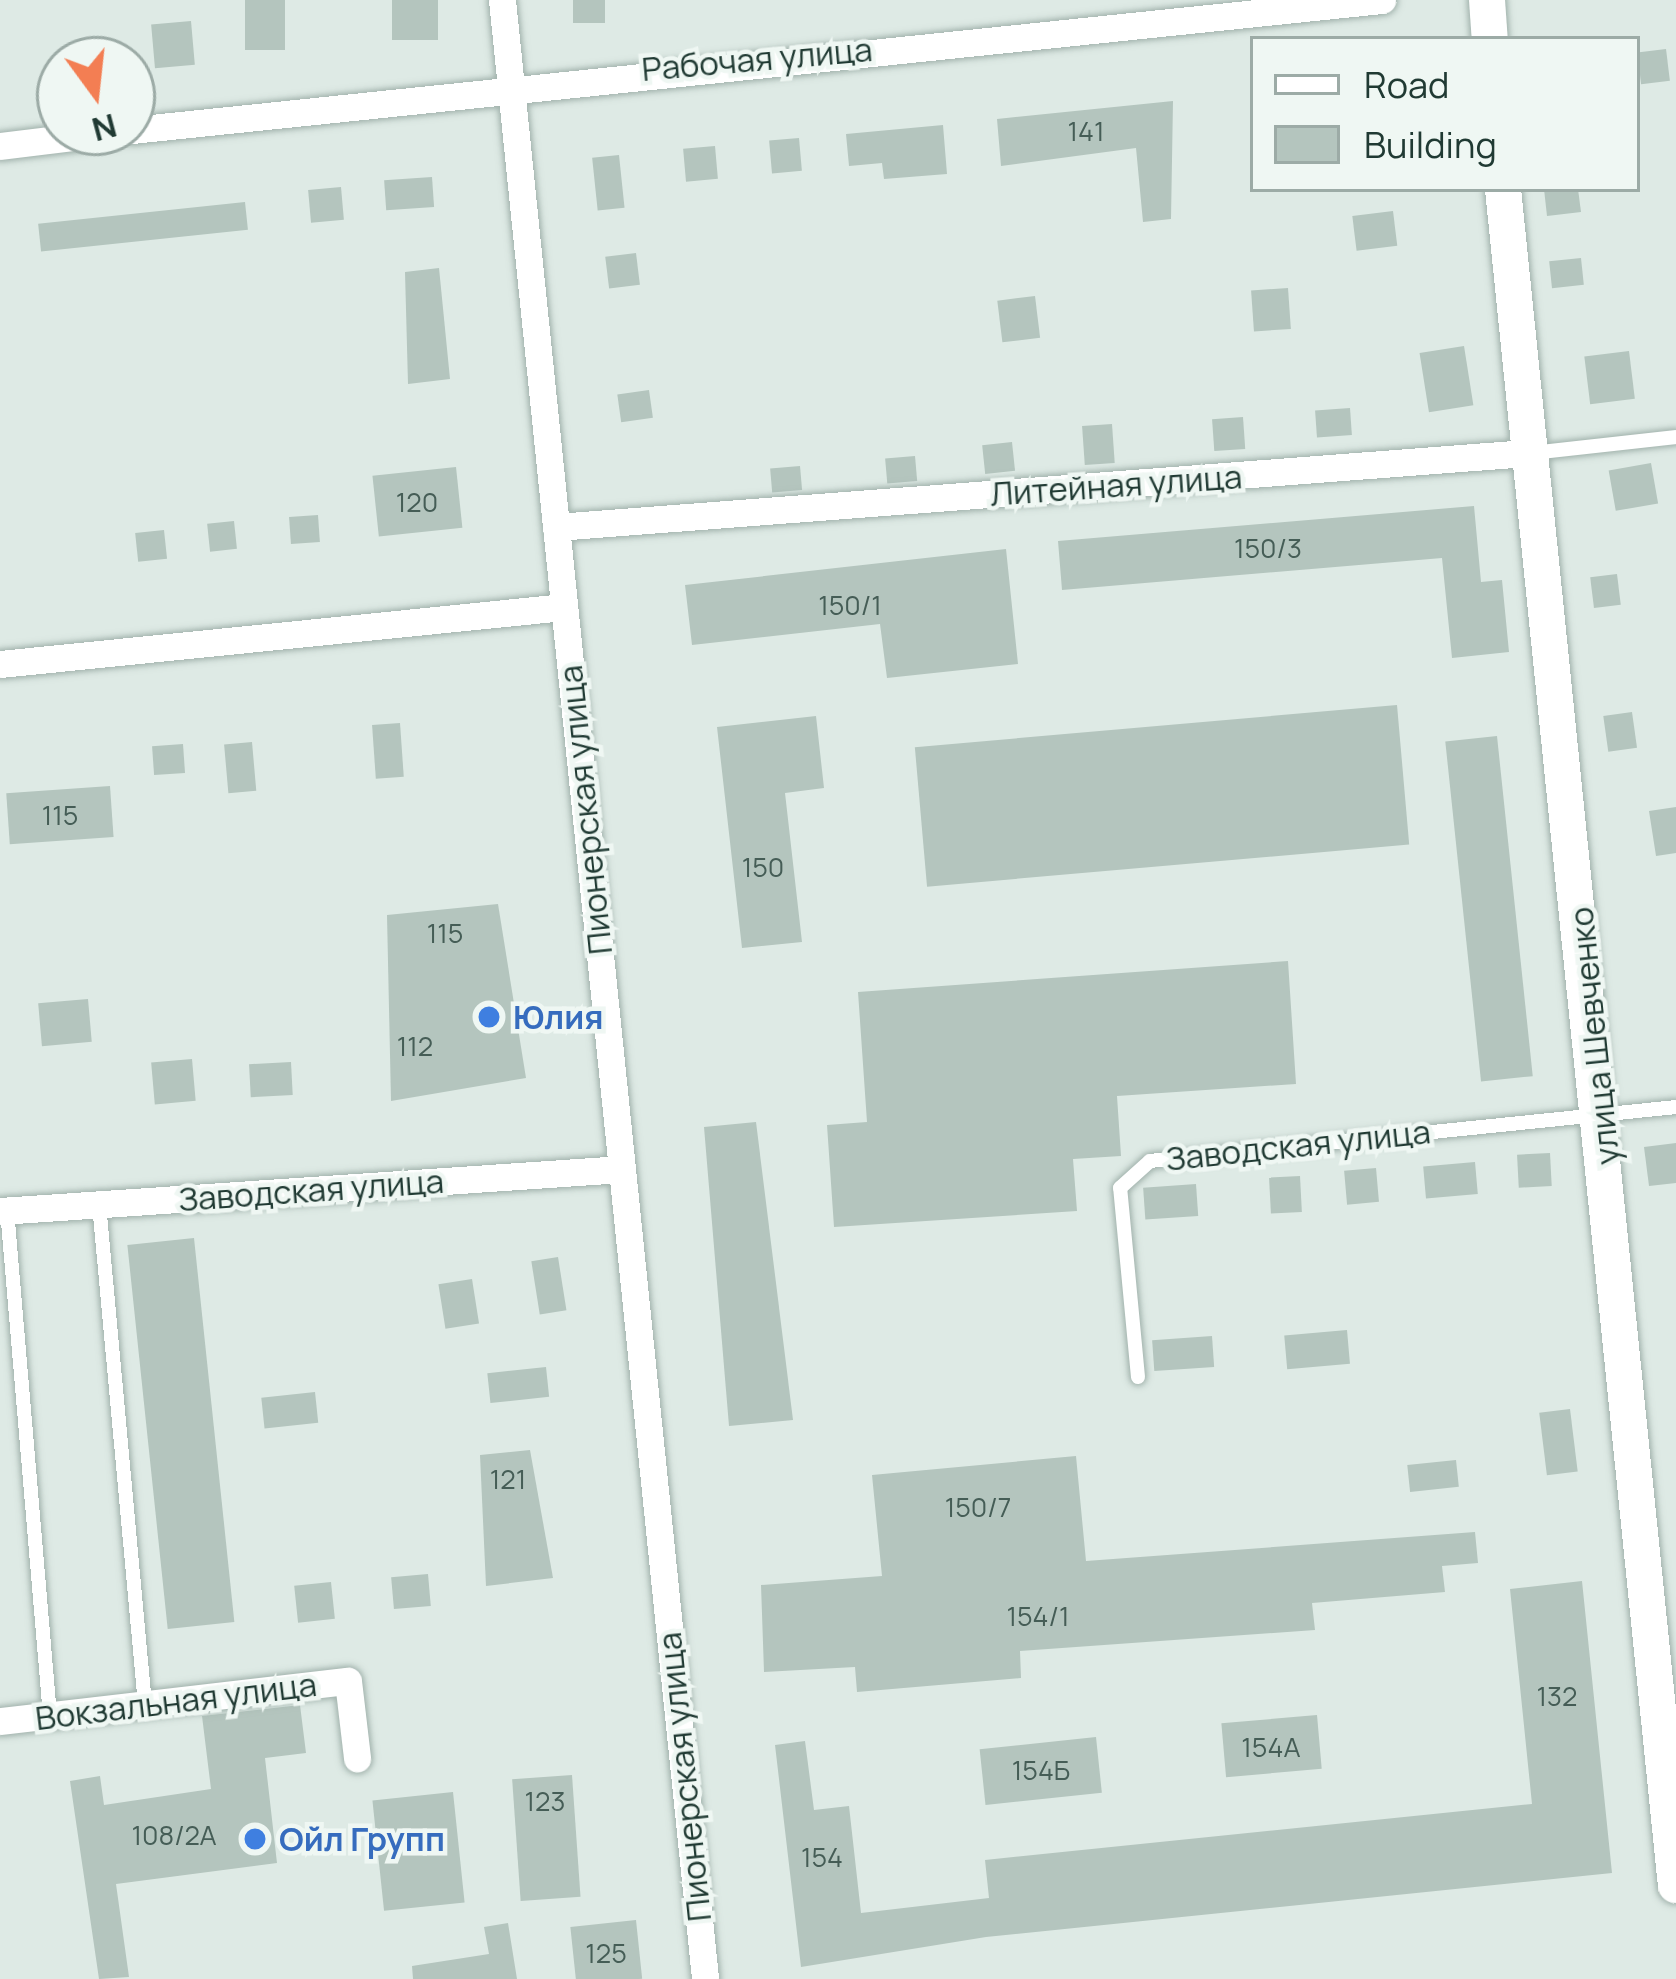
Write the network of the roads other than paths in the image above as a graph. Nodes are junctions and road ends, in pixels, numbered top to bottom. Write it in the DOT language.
graph roads {
  1 [pos="502,0"];
  2 [pos="1382,0"];
  3 [pos="1487,0"];
  4 [pos="1490,36"];
  5 [pos="510,82"];
  6 [pos="156,127"];
  7 [pos="36,142"];
  8 [pos="0,146"];
  9 [pos="1503,192"];
  10 [pos="1676,437"];
  11 [pos="1526,453"];
  12 [pos="556,527"];
  13 [pos="564,608"];
  14 [pos="0,664"];
  15 [pos="1676,1107"];
  16 [pos="1604,1111"];
  17 [pos="622,1169"];
  18 [pos="99,1204"];
  19 [pos="4,1210"];
  20 [pos="1138,1377"];
  21 [pos="146,1705"];
  22 [pos="50,1715"];
  23 [pos="0,1721"];
  24 [pos="357,1758"];
  25 [pos="1676,1885"];
  26 [pos="705,1979"];
  1 -- 5 [label="street, Пионерская улица"];
  2 -- 5 [label="street, Рабочая улица"];
  3 -- 4 [label="street"];
  5 -- 6 [label="street, Рабочая улица"];
  5 -- 12 [label="street, Пионерская улица"];
  7 -- 8 [label="street"];
  9 -- 11 [label="street, улица Шевченко"];
  10 -- 11 [label="lane, Литейная улица"];
  11 -- 12 [label="street, Литейная улица"];
  11 -- 16 [label="street, улица Шевченко"];
  12 -- 13 [label="street, Пионерская улица"];
  13 -- 14 [label="street"];
  13 -- 17 [label="street, Пионерская улица"];
  15 -- 16 [label="lane, Заводская улица"];
  16 -- 20 [label="lane, Заводская улица"];
  16 -- 25 [label="street, улица Шевченко"];
  17 -- 18 [label="street, Заводская улица"];
  17 -- 26 [label="street, Пионерская улица"];
  18 -- 19 [label="street, Заводская улица"];
  18 -- 21 [label="lane"];
  19 -- 22 [label="lane"];
  21 -- 22 [label="street, Вокзальная улица"];
  21 -- 24 [label="street, Вокзальная улица"];
  22 -- 23 [label="street, Вокзальная улица"];
}
